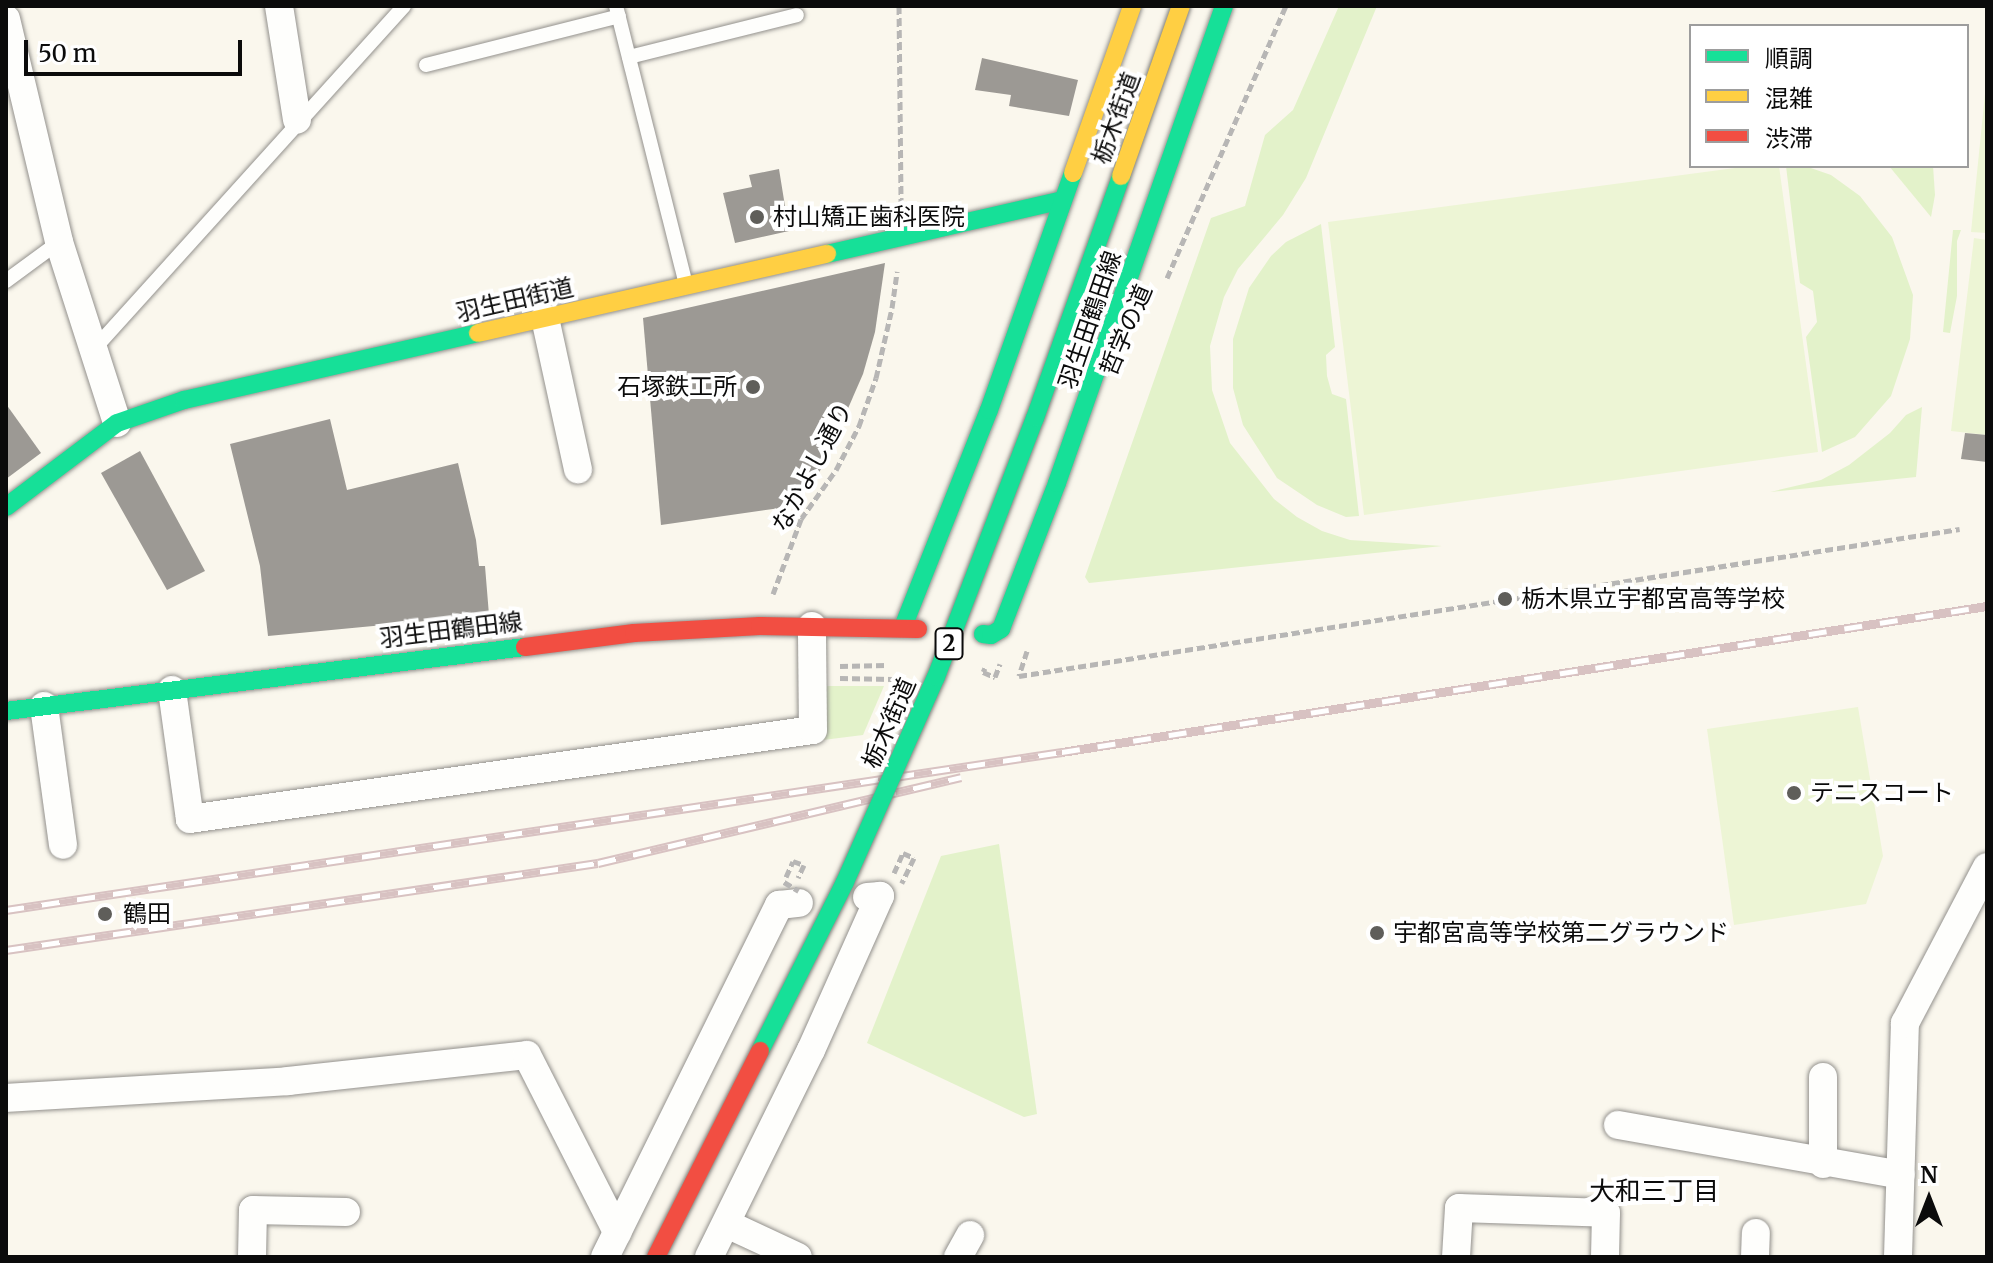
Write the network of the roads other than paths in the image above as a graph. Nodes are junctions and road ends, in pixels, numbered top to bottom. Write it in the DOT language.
graph roads {
  1 [pos="279,6"];
  2 [pos="404,6"];
  3 [pos="1132,6"];
  4 [pos="1181,6"];
  5 [pos="1224,6"];
  6 [pos="617,11"];
  7 [pos="797,15"];
  8 [pos="6,19"];
  9 [pos="629,57"];
  10 [pos="426,65"];
  11 [pos="297,120"];
  12 [pos="1062,200"];
  13 [pos="59,242"];
  14 [pos="6,281"];
  15 [pos="686,285"];
  16 [pos="545,318"];
  17 [pos="95,348"];
  18 [pos="117,423"];
  19 [pos="578,469"];
  20 [pos="6,507"];
  21 [pos="812,626"];
  22 [pos="983,634"];
  23 [pos="172,690"];
  24 [pos="44,706"];
  25 [pos="6,711"];
  26 [pos="63,845"];
  27 [pos="1987,867"];
  28 [pos="794,890"];
  29 [pos="867,897"];
  30 [pos="1823,1077"];
  31 [pos="6,1098"];
  32 [pos="1618,1125"];
  33 [pos="1823,1164"];
  34 [pos="1901,1175"];
  35 [pos="346,1212"];
  36 [pos="727,1224"];
  37 [pos="611,1245"];
  38 [pos="252,1257"];
  39 [pos="656,1257"];
  40 [pos="709,1257"];
  41 [pos="798,1257"];
  42 [pos="1456,1257"];
  43 [pos="1605,1257"];
  44 [pos="1898,1257"];
  1 -- 11 [label="street"];
  2 -- 11 [label="lane"];
  3 -- 12 [label="main road, 羽生田鶴田線"];
  4 -- 39 [label="main road, 栃木街道 / 2, bridge"];
  5 -- 22 [label="main road, 羽生田鶴田線"];
  6 -- 9 [label="lane"];
  6 -- 10 [label="lane"];
  7 -- 9 [label="lane"];
  8 -- 13 [label="street"];
  9 -- 15 [label="lane"];
  11 -- 17 [label="lane"];
  12 -- 15 [label="main road, 羽生田街道"];
  12 -- 21 [label="main road, 羽生田鶴田線"];
  13 -- 14 [label="lane"];
  13 -- 17 [label="street"];
  15 -- 16 [label="main road, 羽生田街道"];
  16 -- 18 [label="main road, 羽生田街道"];
  16 -- 19 [label="street"];
  17 -- 18 [label="street"];
  18 -- 20 [label="main road, 羽生田街道"];
  21 -- 23 [label="main road, 羽生田鶴田線"];
  21 -- 23 [label="street"];
  23 -- 24 [label="main road, 羽生田鶴田線"];
  24 -- 25 [label="main road, 羽生田鶴田線"];
  24 -- 26 [label="street"];
  27 -- 34 [label="street"];
  28 -- 37 [label="street"];
  29 -- 36 [label="street"];
  30 -- 33 [label="street"];
  31 -- 37 [label="street"];
  32 -- 33 [label="street"];
  33 -- 34 [label="street"];
  34 -- 44 [label="street"];
  35 -- 38 [label="street"];
  36 -- 40 [label="street"];
  36 -- 41 [label="street"];
  42 -- 43 [label="street"];
}
